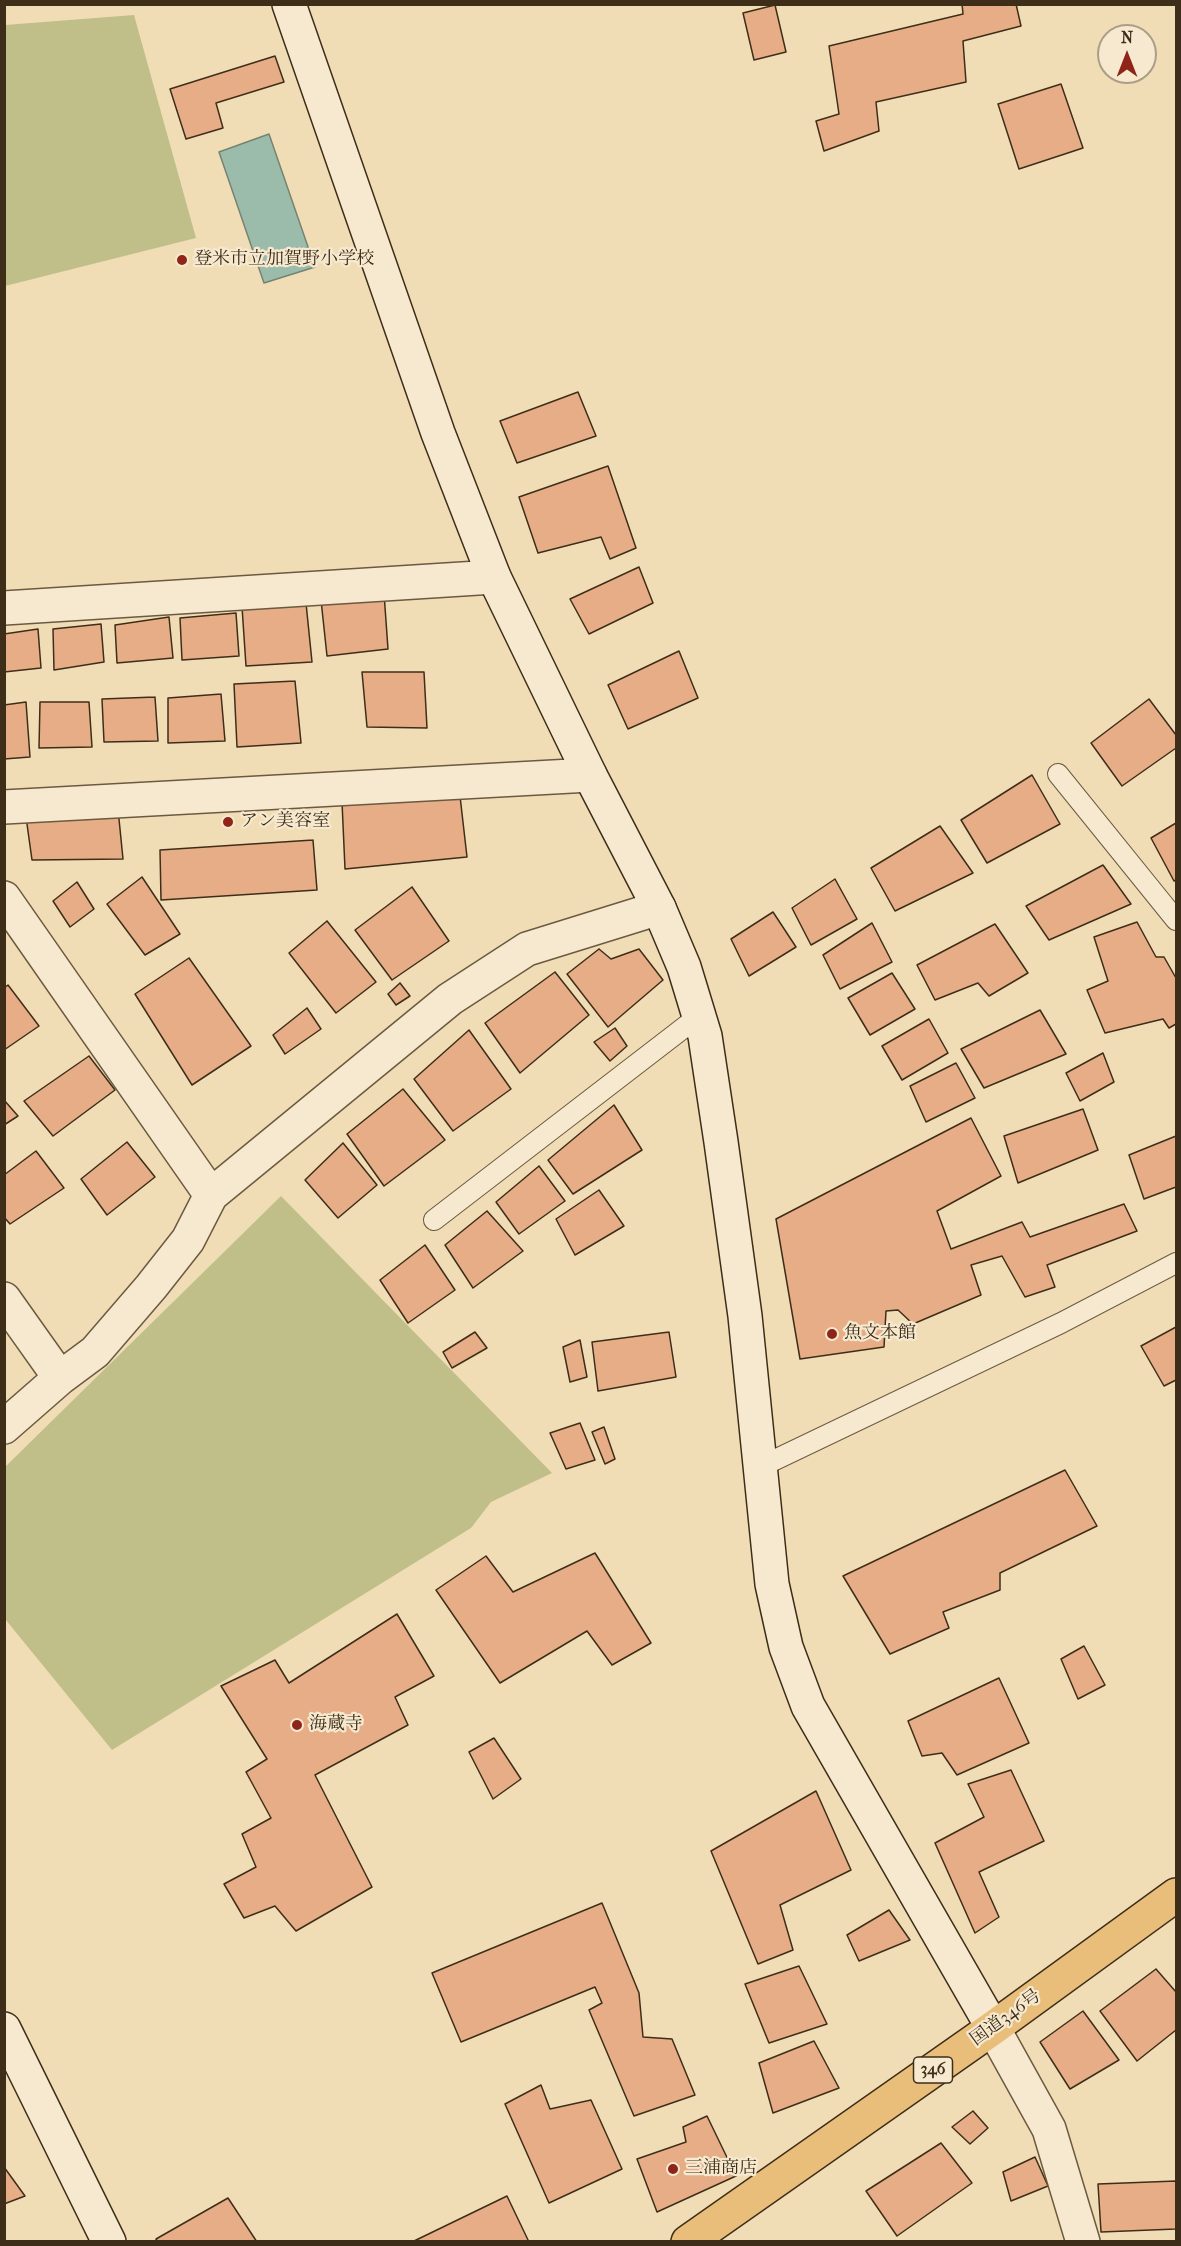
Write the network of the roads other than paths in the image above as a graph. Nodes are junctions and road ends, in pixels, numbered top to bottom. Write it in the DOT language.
graph roads {
  1 [pos="289,4"];
  2 [pos="494,577"];
  3 [pos="4,608"];
  4 [pos="1058,774"];
  5 [pos="590,775"];
  6 [pos="4,807"];
  7 [pos="4,898"];
  8 [pos="659,908"];
  9 [pos="1176,920"];
  10 [pos="699,1016"];
  11 [pos="211,1195"];
  12 [pos="434,1220"];
  13 [pos="1176,1263"];
  14 [pos="4,1299"];
  15 [pos="60,1378"];
  16 [pos="4,1427"];
  17 [pos="760,1467"];
  18 [pos="1176,1895"];
  19 [pos="993,2028"];
  20 [pos="4,2029"];
  21 [pos="109,2241"];
  22 [pos="687,2241"];
  23 [pos="1083,2241"];
  1 -- 2 [label="street"];
  2 -- 3 [label="street"];
  2 -- 5 [label="street"];
  4 -- 9 [label="lane"];
  5 -- 6 [label="street"];
  5 -- 8 [label="street"];
  7 -- 11 [label="street"];
  8 -- 10 [label="street"];
  8 -- 11 [label="street"];
  10 -- 12 [label="lane"];
  10 -- 17 [label="street"];
  11 -- 15 [label="street"];
  13 -- 17 [label="lane"];
  14 -- 15 [label="street"];
  15 -- 16 [label="street"];
  17 -- 19 [label="street"];
  18 -- 19 [label="highway, 国道346号 / 346"];
  19 -- 22 [label="highway, 国道346号 / 346"];
  19 -- 23 [label="street"];
  20 -- 21 [label="street"];
}
